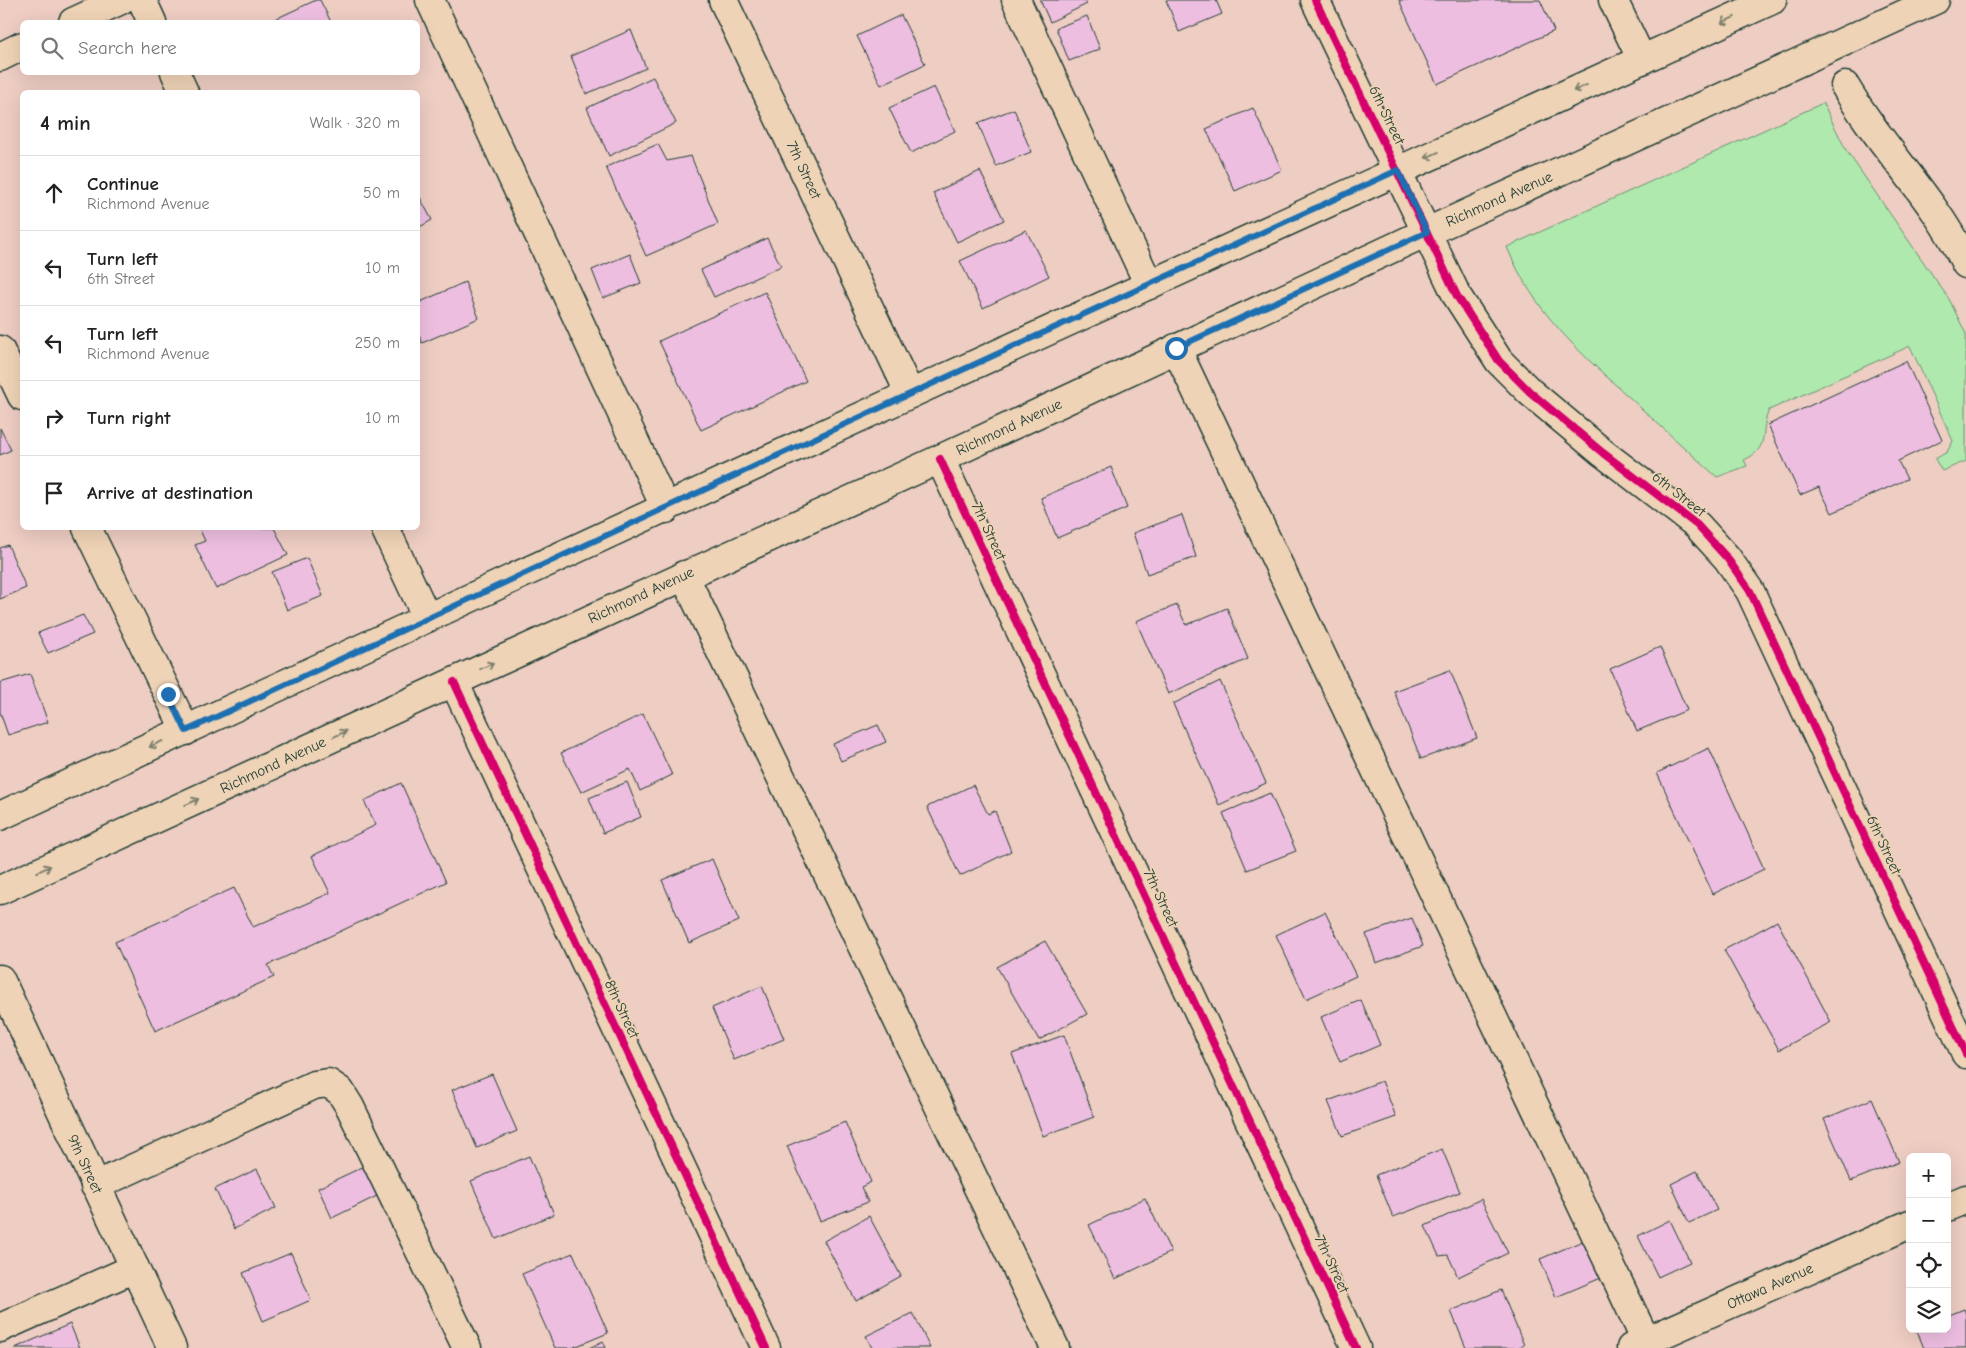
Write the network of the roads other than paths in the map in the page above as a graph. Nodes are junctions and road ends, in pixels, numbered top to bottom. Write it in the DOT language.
graph roads {
  1 [pos="121,0"];
  2 [pos="142,0"];
  3 [pos="430,0"];
  4 [pos="724,0"];
  5 [pos="1016,0"];
  6 [pos="1315,0"];
  7 [pos="1613,0"];
  8 [pos="1772,0"];
  9 [pos="1935,0"];
  10 [pos="77,20"];
  11 [pos="151,20"];
  12 [pos="20,47"];
  13 [pos="0,57"];
  14 [pos="1642,60"];
  15 [pos="176,75"];
  16 [pos="1845,86"];
  17 [pos="183,90"];
  18 [pos="1398,170"];
  19 [pos="1427,232"];
  20 [pos="1966,264"];
  21 [pos="1149,285"];
  22 [pos="1176,348"];
  23 [pos="0,350"];
  24 [pos="20,392"];
  25 [pos="910,394"];
  26 [pos="940,459"];
  27 [pos="666,509"];
  28 [pos="87,530"];
  29 [pos="386,530"];
  30 [pos="684,575"];
  31 [pos="427,618"];
  32 [pos="454,682"];
  33 [pos="186,731"];
  34 [pos="0,816"];
  35 [pos="0,890"];
  36 [pos="0,979"];
  37 [pos="1966,1054"];
  38 [pos="96,1186"];
  39 [pos="1966,1199"];
  40 [pos="1951,1205"];
  41 [pos="1906,1226"];
  42 [pos="135,1268"];
  43 [pos="0,1328"];
  44 [pos="1638,1345"];
  45 [pos="172,1348"];
  46 [pos="467,1348"];
  47 [pos="766,1348"];
  48 [pos="1055,1348"];
  49 [pos="1356,1348"];
  1 -- 10 [label="street"];
  2 -- 11 [label="street"];
  3 -- 27 [label="street"];
  4 -- 25 [label="street, 7th Street"];
  5 -- 21 [label="street"];
  6 -- 18 [label="street, 6th Street"];
  7 -- 14 [label="street"];
  8 -- 14 [label="street, one-way"];
  9 -- 19 [label="street, Richmond Avenue"];
  12 -- 13 [label="street"];
  14 -- 18 [label="street, one-way"];
  15 -- 17 [label="street"];
  16 -- 20 [label="street"];
  18 -- 19 [label="street, 6th Street"];
  18 -- 21 [label="street"];
  19 -- 22 [label="street, Richmond Avenue"];
  19 -- 37 [label="street, 6th Street"];
  21 -- 25 [label="street"];
  22 -- 26 [label="street, Richmond Avenue"];
  22 -- 44 [label="street"];
  23 -- 24 [label="street"];
  25 -- 27 [label="street"];
  26 -- 30 [label="street, Richmond Avenue"];
  26 -- 49 [label="street, 7th Street"];
  27 -- 31 [label="street"];
  28 -- 33 [label="street"];
  29 -- 31 [label="street"];
  32 -- 30 [label="street, Richmond Avenue, one-way"];
  30 -- 48 [label="street"];
  31 -- 33 [label="street"];
  35 -- 32 [label="street, Richmond Avenue, one-way"];
  32 -- 47 [label="street, 8th Street"];
  33 -- 34 [label="street, one-way"];
  36 -- 38 [label="street, 9th Street"];
  38 -- 42 [label="street, 9th Street"];
  38 -- 46 [label="street"];
  39 -- 40 [label="street"];
  41 -- 44 [label="street, Ottawa Avenue"];
  42 -- 43 [label="street"];
  42 -- 45 [label="street, 9th Street"];
}
